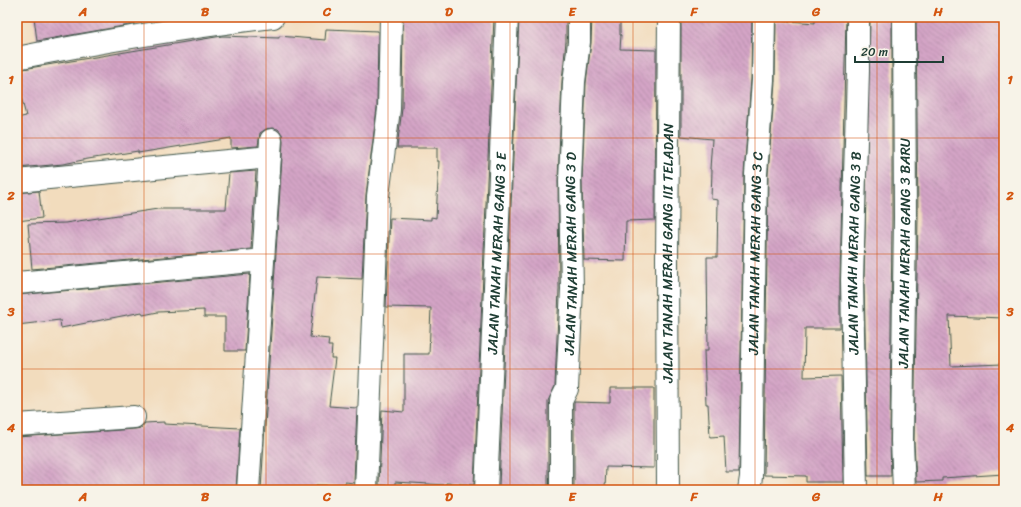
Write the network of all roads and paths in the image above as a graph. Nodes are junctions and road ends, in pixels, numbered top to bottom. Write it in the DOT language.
graph roads {
  1 [pos="273,17"];
  2 [pos="391,17"];
  3 [pos="507,17"];
  4 [pos="579,17"];
  5 [pos="669,17"];
  6 [pos="764,17"];
  7 [pos="858,17"];
  8 [pos="904,17"];
  9 [pos="17,58"];
  10 [pos="17,181"];
  11 [pos="263,260"];
  12 [pos="17,283"];
  13 [pos="134,417"];
  14 [pos="17,425"];
  15 [pos="248,490"];
  16 [pos="366,490"];
  17 [pos="486,490"];
  18 [pos="561,490"];
  19 [pos="668,490"];
  20 [pos="749,490"];
  21 [pos="856,490"];
  22 [pos="904,490"];
  1 -- 9 [label="street"];
  2 -- 16 [label="street"];
  3 -- 17 [label="street, JALAN TANAH MERAH GANG 3 E"];
  4 -- 18 [label="street, JALAN TANAH MERAH GANG 3 D"];
  5 -- 19 [label="street, JALAN TANAH MERAH GANG III TELADAN"];
  6 -- 20 [label="street, JALAN TANAH MERAH GANG 3 C"];
  7 -- 21 [label="street, JALAN TANAH MERAH GANG 3 B"];
  8 -- 22 [label="street, JALAN TANAH MERAH GANG 3 BARU"];
  10 -- 11 [label="street"];
  11 -- 12 [label="street"];
  11 -- 15 [label="street"];
  13 -- 14 [label="street"];
}
